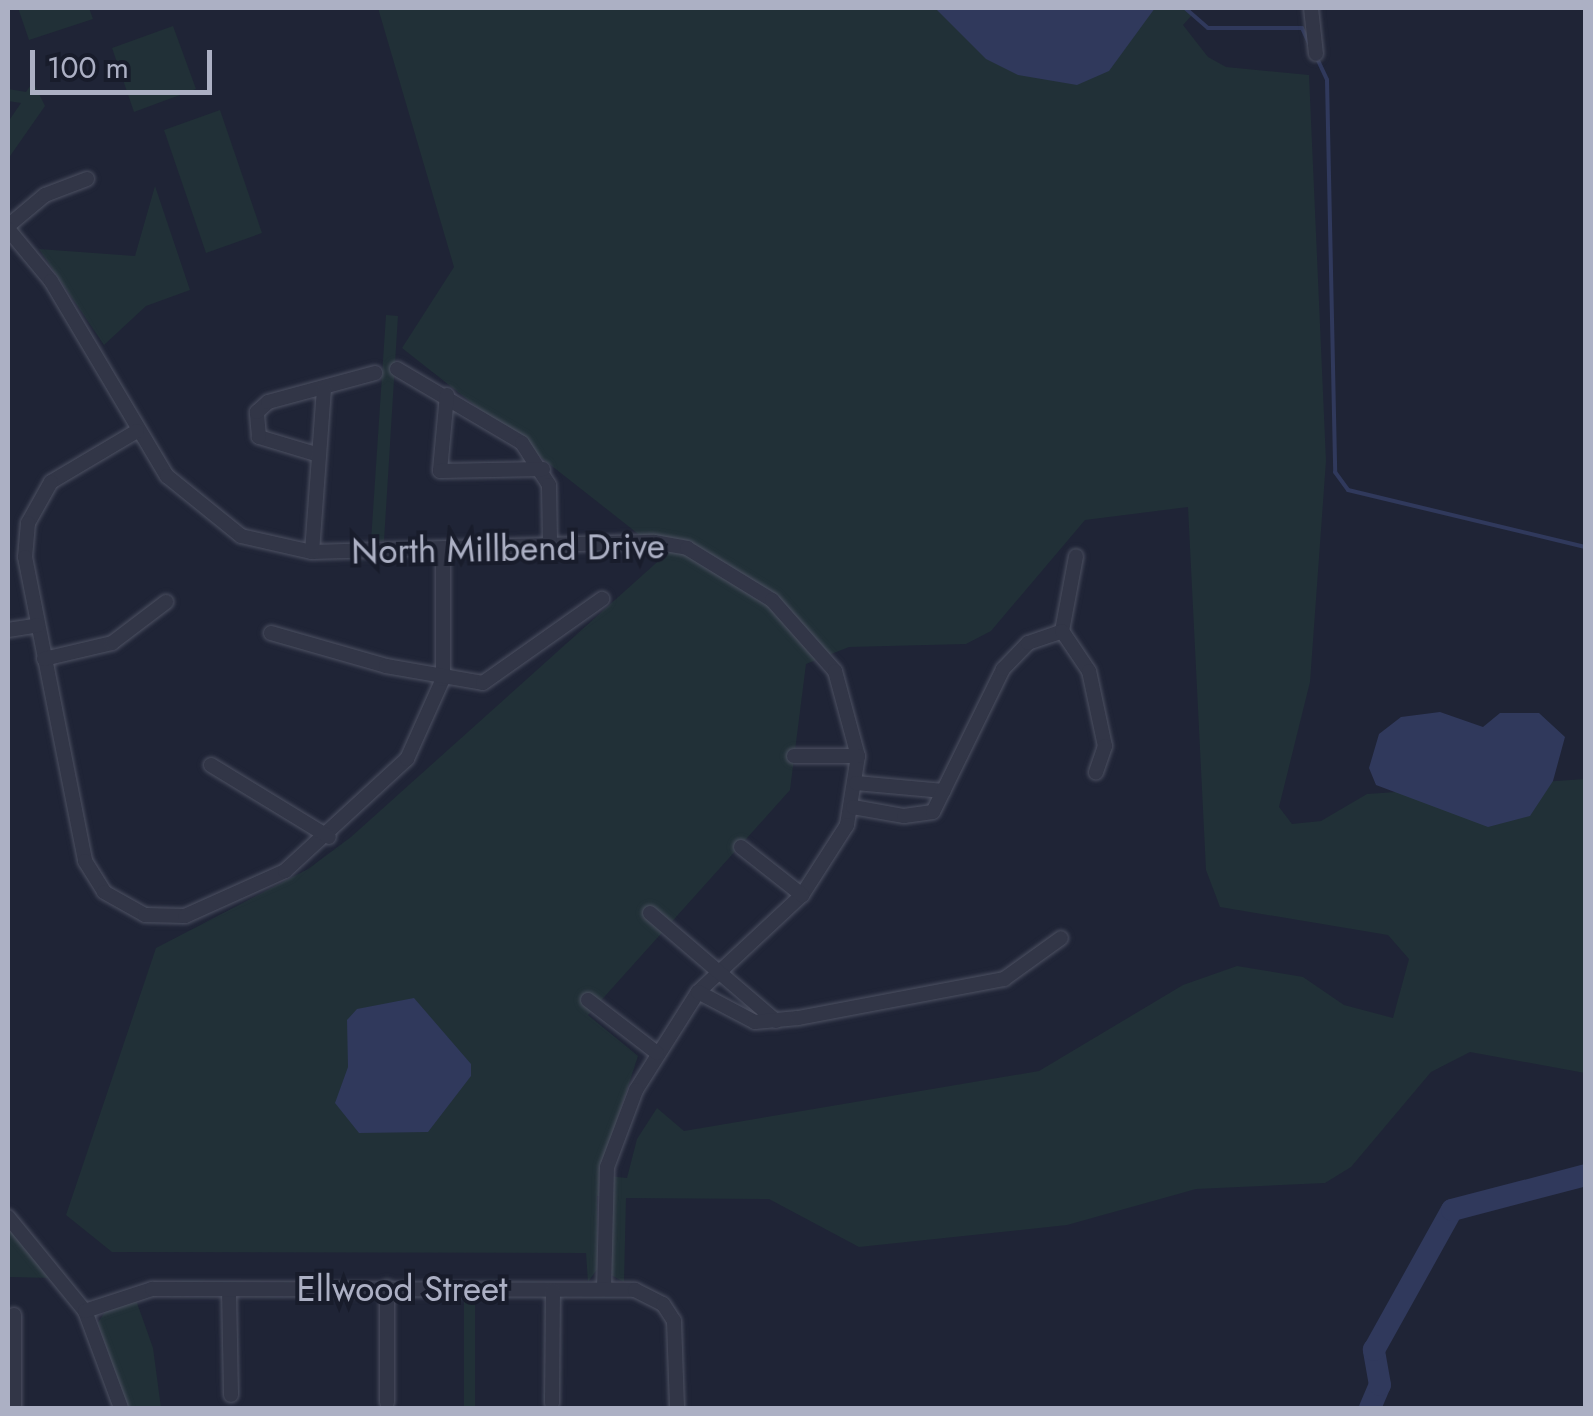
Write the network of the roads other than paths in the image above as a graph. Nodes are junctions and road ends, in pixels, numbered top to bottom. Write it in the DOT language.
graph roads {
  1 [pos="1311,8"];
  2 [pos="1316,54"];
  3 [pos="86,179"];
  4 [pos="8,228"];
  5 [pos="398,370"];
  6 [pos="375,372"];
  7 [pos="324,389"];
  8 [pos="446,394"];
  9 [pos="137,431"];
  10 [pos="318,456"];
  11 [pos="543,469"];
  12 [pos="550,545"];
  13 [pos="443,549"];
  14 [pos="312,552"];
  15 [pos="1076,556"];
  16 [pos="602,599"];
  17 [pos="166,602"];
  18 [pos="38,625"];
  19 [pos="8,630"];
  20 [pos="271,632"];
  21 [pos="1062,632"];
  22 [pos="44,658"];
  23 [pos="442,679"];
  24 [pos="794,756"];
  25 [pos="858,756"];
  26 [pos="211,765"];
  27 [pos="1096,772"];
  28 [pos="856,783"];
  29 [pos="944,792"];
  30 [pos="852,807"];
  31 [pos="329,837"];
  32 [pos="741,847"];
  33 [pos="802,895"];
  34 [pos="650,913"];
  35 [pos="1061,938"];
  36 [pos="721,969"];
  37 [pos="698,992"];
  38 [pos="588,1000"];
  39 [pos="776,1021"];
  40 [pos="657,1053"];
  41 [pos="8,1217"];
  42 [pos="387,1287"];
  43 [pos="604,1289"];
  44 [pos="229,1290"];
  45 [pos="553,1290"];
  46 [pos="86,1312"];
  47 [pos="14,1315"];
  48 [pos="231,1395"];
  49 [pos="386,1402"];
  50 [pos="552,1403"];
  51 [pos="14,1408"];
  52 [pos="121,1408"];
  53 [pos="677,1408"];
  1 -- 2 [label="street"];
  3 -- 4 [label="street"];
  4 -- 9 [label="street, North Millbend Drive"];
  5 -- 8 [label="street"];
  6 -- 7 [label="street"];
  7 -- 10 [label="street"];
  7 -- 10 [label="street"];
  8 -- 11 [label="street"];
  8 -- 11 [label="street"];
  9 -- 14 [label="street, North Millbend Drive"];
  9 -- 18 [label="street"];
  10 -- 14 [label="street"];
  11 -- 12 [label="street"];
  12 -- 13 [label="street, North Millbend Drive"];
  12 -- 25 [label="street, North Millbend Drive"];
  13 -- 14 [label="street, North Millbend Drive"];
  13 -- 23 [label="street"];
  15 -- 21 [label="street"];
  16 -- 23 [label="street"];
  17 -- 22 [label="street"];
  18 -- 19 [label="street"];
  18 -- 22 [label="street"];
  20 -- 23 [label="street"];
  21 -- 27 [label="street"];
  21 -- 29 [label="street"];
  22 -- 31 [label="street"];
  23 -- 31 [label="street"];
  24 -- 25 [label="street"];
  25 -- 28 [label="street, North Millbend Drive"];
  26 -- 31 [label="street"];
  28 -- 29 [label="street"];
  28 -- 30 [label="street, North Millbend Drive"];
  29 -- 30 [label="street"];
  30 -- 33 [label="street, North Millbend Drive"];
  32 -- 33 [label="street"];
  33 -- 36 [label="street, North Millbend Drive"];
  34 -- 36 [label="street"];
  35 -- 39 [label="street"];
  36 -- 37 [label="street, North Millbend Drive"];
  36 -- 39 [label="street"];
  37 -- 39 [label="street"];
  37 -- 40 [label="street, North Millbend Drive"];
  38 -- 40 [label="street"];
  40 -- 43 [label="street, North Millbend Drive"];
  41 -- 46 [label="street"];
  42 -- 44 [label="street, Ellwood Street"];
  42 -- 45 [label="street, Ellwood Street"];
  42 -- 49 [label="street"];
  43 -- 45 [label="street, Ellwood Street"];
  43 -- 53 [label="street, Ellwood Street"];
  44 -- 46 [label="street, Ellwood Street"];
  44 -- 48 [label="street"];
  45 -- 50 [label="street"];
  46 -- 52 [label="street"];
  47 -- 51 [label="street"];
}
